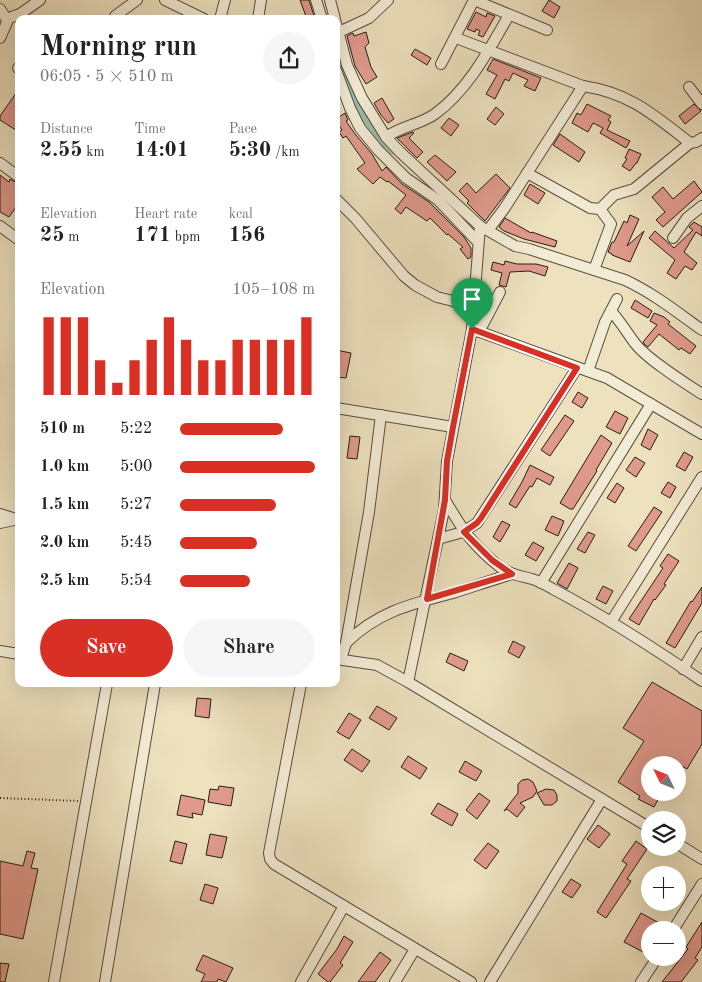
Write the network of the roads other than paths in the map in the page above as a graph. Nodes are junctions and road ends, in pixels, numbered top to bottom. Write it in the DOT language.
graph roads {
  1 [pos="40,0"];
  2 [pos="137,0"];
  3 [pos="165,0"];
  4 [pos="226,0"];
  5 [pos="260,0"];
  6 [pos="316,0"];
  7 [pos="330,0"];
  8 [pos="388,0"];
  9 [pos="474,0"];
  10 [pos="0,9"];
  11 [pos="16,15"];
  12 [pos="116,15"];
  13 [pos="196,15"];
  14 [pos="221,15"];
  15 [pos="258,15"];
  16 [pos="321,15"];
  17 [pos="334,15"];
  18 [pos="509,15"];
  19 [pos="4,21"];
  20 [pos="340,26"];
  21 [pos="547,30"];
  22 [pos="340,36"];
  23 [pos="0,38"];
  24 [pos="456,38"];
  25 [pos="489,50"];
  26 [pos="441,64"];
  27 [pos="340,81"];
  28 [pos="583,86"];
  29 [pos="689,87"];
  30 [pos="702,104"];
  31 [pos="386,137"];
  32 [pos="702,138"];
  33 [pos="690,143"];
  34 [pos="402,158"];
  35 [pos="0,164"];
  36 [pos="401,173"];
  37 [pos="527,173"];
  38 [pos="15,174"];
  39 [pos="340,203"];
  40 [pos="702,206"];
  41 [pos="600,209"];
  42 [pos="0,226"];
  43 [pos="484,228"];
  44 [pos="15,237"];
  45 [pos="673,238"];
  46 [pos="478,240"];
  47 [pos="594,270"];
  48 [pos="500,292"];
  49 [pos="617,299"];
  50 [pos="472,310"];
  51 [pos="611,311"];
  52 [pos="476,330"];
  53 [pos="702,330"];
  54 [pos="577,368"];
  55 [pos="588,371"];
  56 [pos="702,394"];
  57 [pos="651,404"];
  58 [pos="340,409"];
  59 [pos="381,415"];
  60 [pos="453,427"];
  61 [pos="702,434"];
  62 [pos="702,477"];
  63 [pos="445,500"];
  64 [pos="0,514"];
  65 [pos="15,518"];
  66 [pos="15,520"];
  67 [pos="0,523"];
  68 [pos="464,532"];
  69 [pos="438,539"];
  70 [pos="512,574"];
  71 [pos="541,583"];
  72 [pos="427,599"];
  73 [pos="611,622"];
  74 [pos="702,637"];
  75 [pos="346,643"];
  76 [pos="0,651"];
  77 [pos="15,653"];
  78 [pos="340,655"];
  79 [pos="340,659"];
  80 [pos="683,668"];
  81 [pos="702,681"];
  82 [pos="408,682"];
  83 [pos="106,687"];
  84 [pos="154,687"];
  85 [pos="300,687"];
  86 [pos="602,799"];
  87 [pos="641,823"];
  88 [pos="686,849"];
  89 [pos="702,859"];
  90 [pos="702,884"];
  91 [pos="344,906"];
  92 [pos="679,921"];
  93 [pos="415,949"];
  94 [pos="651,966"];
  95 [pos="56,981"];
  96 [pos="105,982"];
  97 [pos="301,982"];
  98 [pos="394,982"];
  99 [pos="471,982"];
  100 [pos="490,982"];
  101 [pos="641,982"];
  1 -- 11 [label="street"];
  2 -- 12 [label="street"];
  3 -- 13 [label="street"];
  4 -- 14 [label="street"];
  5 -- 15 [label="street"];
  6 -- 16 [label="street"];
  7 -- 17 [label="street"];
  8 -- 20 [label="street"];
  9 -- 18 [label="street"];
  9 -- 24 [label="street"];
  10 -- 19 [label="street"];
  18 -- 21 [label="street"];
  18 -- 25 [label="street"];
  19 -- 23 [label="street"];
  22 -- 31 [label="street"];
  24 -- 25 [label="street"];
  24 -- 26 [label="street"];
  25 -- 28 [label="street"];
  25 -- 31 [label="street"];
  27 -- 36 [label="street"];
  28 -- 33 [label="street"];
  28 -- 37 [label="street"];
  29 -- 30 [label="street"];
  31 -- 34 [label="street"];
  32 -- 33 [label="street"];
  33 -- 41 [label="street"];
  34 -- 36 [label="street"];
  34 -- 43 [label="street"];
  35 -- 38 [label="street"];
  36 -- 46 [label="street"];
  37 -- 41 [label="street"];
  37 -- 43 [label="street"];
  39 -- 50 [label="street"];
  40 -- 45 [label="street"];
  41 -- 47 [label="street"];
  42 -- 44 [label="street"];
  43 -- 46 [label="street"];
  43 -- 47 [label="street"];
  46 -- 50 [label="street"];
  47 -- 53 [label="street"];
  48 -- 52 [label="street"];
  49 -- 51 [label="street"];
  50 -- 52 [label="street"];
  51 -- 55 [label="street"];
  51 -- 56 [label="street"];
  52 -- 54 [label="street"];
  52 -- 60 [label="street"];
  54 -- 55 [label="street"];
  54 -- 68 [label="street"];
  55 -- 57 [label="street"];
  57 -- 61 [label="street"];
  57 -- 71 [label="street"];
  58 -- 59 [label="street"];
  59 -- 60 [label="street"];
  59 -- 75 [label="street"];
  60 -- 63 [label="street"];
  62 -- 73 [label="street"];
  63 -- 68 [label="street"];
  63 -- 69 [label="street"];
  64 -- 65 [label="street"];
  66 -- 67 [label="street"];
  68 -- 69 [label="street"];
  68 -- 70 [label="street"];
  69 -- 72 [label="street"];
  70 -- 71 [label="street"];
  70 -- 72 [label="street"];
  71 -- 73 [label="street"];
  72 -- 75 [label="street"];
  72 -- 82 [label="street"];
  73 -- 80 [label="street"];
  74 -- 80 [label="street"];
  75 -- 78 [label="street"];
  76 -- 77 [label="street"];
  79 -- 82 [label="street"];
  80 -- 81 [label="street"];
  82 -- 86 [label="street"];
  83 -- 95 [label="street"];
  84 -- 96 [label="street"];
  85 -- 91 [label="street"];
  86 -- 87 [label="street"];
  86 -- 100 [label="street"];
  88 -- 89 [label="street"];
  90 -- 92 [label="street"];
  91 -- 93 [label="street"];
  91 -- 97 [label="street"];
  93 -- 98 [label="street"];
  93 -- 99 [label="street"];
  94 -- 101 [label="street"];
}
